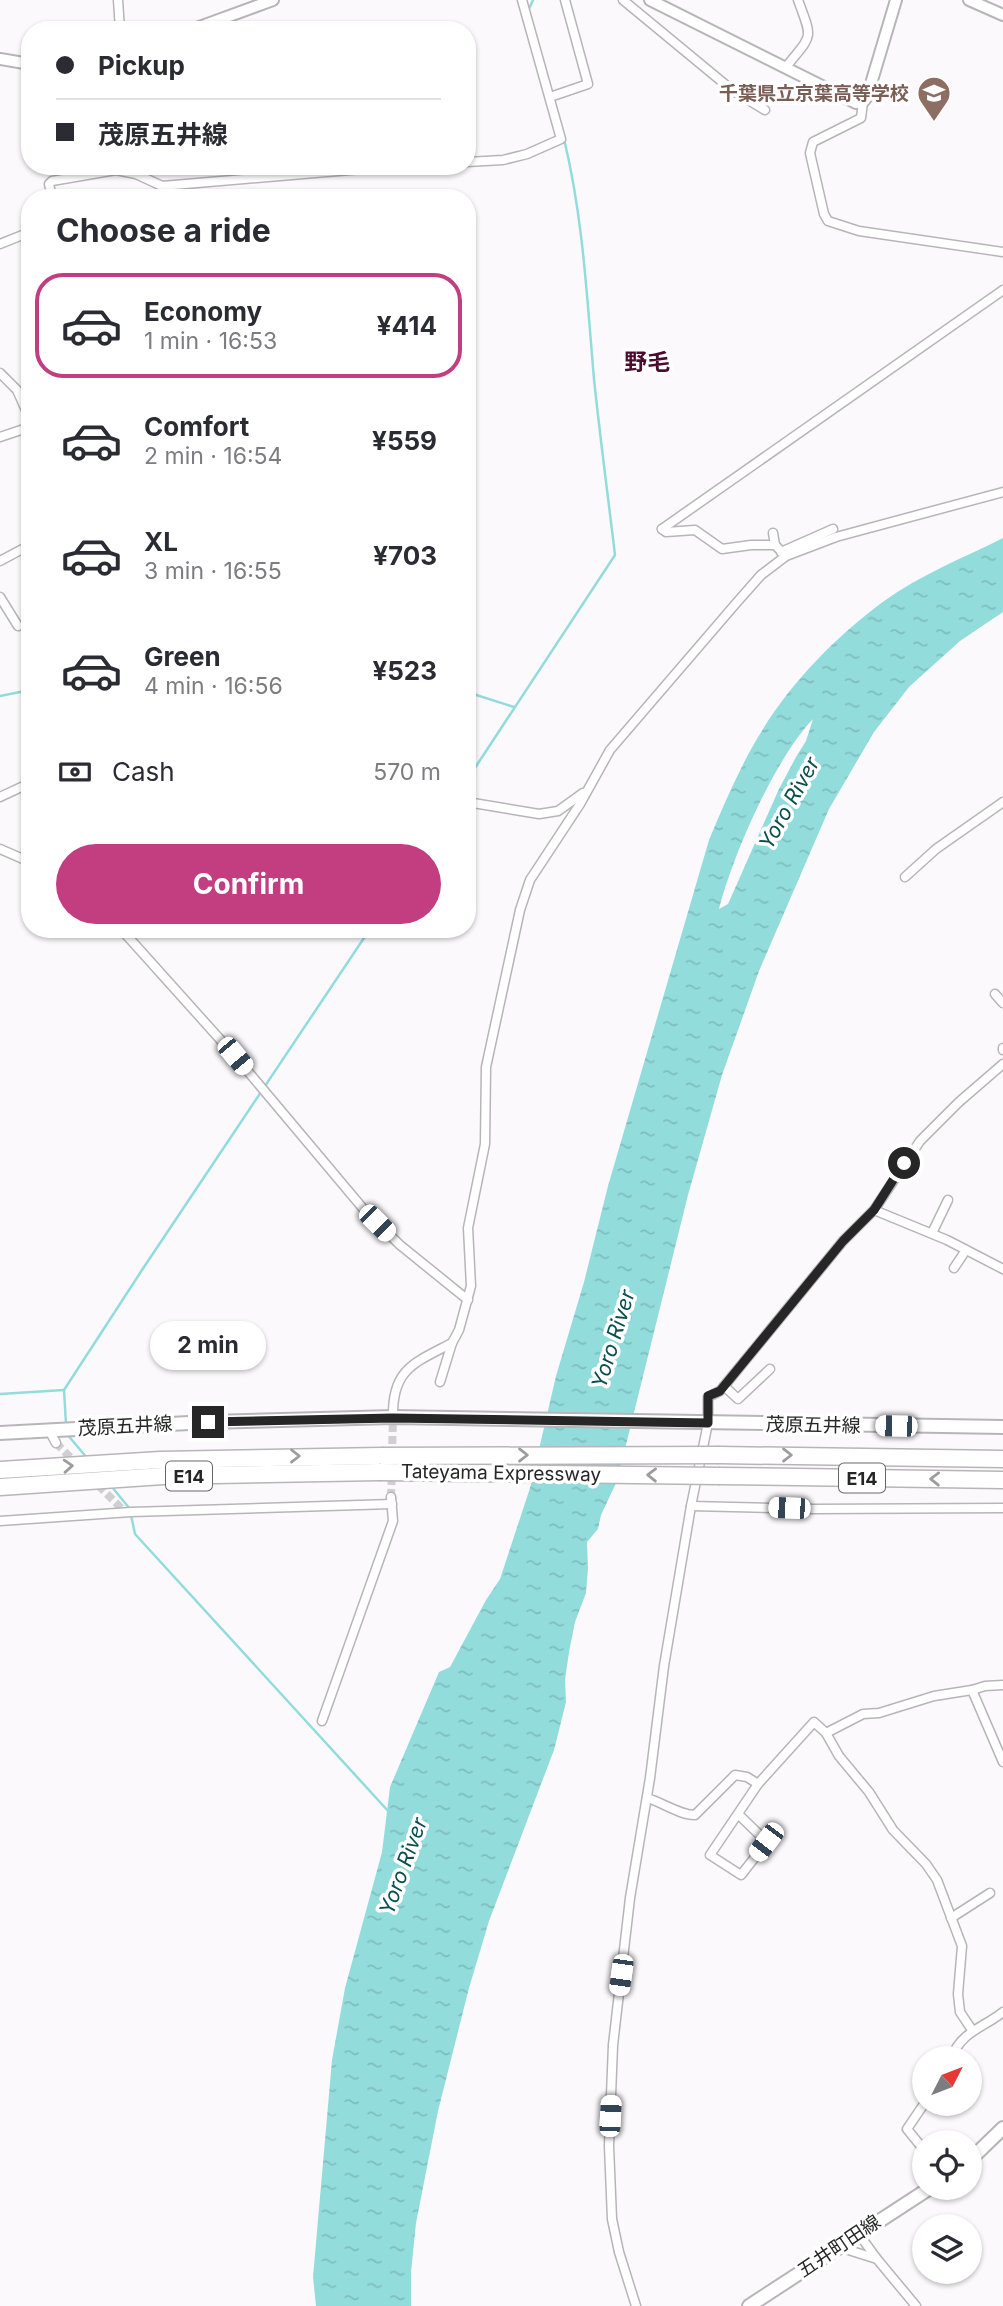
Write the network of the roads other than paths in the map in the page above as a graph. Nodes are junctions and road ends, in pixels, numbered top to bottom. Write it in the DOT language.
graph roads {
  1 [pos="118,0"];
  2 [pos="272,0"];
  3 [pos="522,0"];
  4 [pos="565,0"];
  5 [pos="623,0"];
  6 [pos="650,0"];
  7 [pos="798,0"];
  8 [pos="896,0"];
  9 [pos="969,0"];
  10 [pos="1003,15"];
  11 [pos="119,21"];
  12 [pos="228,21"];
  13 [pos="0,59"];
  14 [pos="21,62"];
  15 [pos="786,68"];
  16 [pos="550,97"];
  17 [pos="863,102"];
  18 [pos="765,110"];
  19 [pos="476,162"];
  20 [pos="86,175"];
  21 [pos="138,175"];
  22 [pos="291,175"];
  23 [pos="51,189"];
  24 [pos="21,236"];
  25 [pos="0,244"];
  26 [pos="1003,252"];
  27 [pos="1003,290"];
  28 [pos="0,373"];
  29 [pos="21,397"];
  30 [pos="21,430"];
  31 [pos="0,437"];
  32 [pos="1003,492"];
  33 [pos="833,529"];
  34 [pos="773,533"];
  35 [pos="21,551"];
  36 [pos="780,551"];
  37 [pos="0,561"];
  38 [pos="0,597"];
  39 [pos="18,626"];
  40 [pos="21,787"];
  41 [pos="585,791"];
  42 [pos="0,797"];
  43 [pos="1003,802"];
  44 [pos="476,804"];
  45 [pos="0,849"];
  46 [pos="21,858"];
  47 [pos="905,877"];
  48 [pos="129,938"];
  49 [pos="995,994"];
  50 [pos="1003,1003"];
  51 [pos="1003,1065"];
  52 [pos="948,1200"];
  53 [pos="874,1210"];
  54 [pos="932,1233"];
  55 [pos="966,1250"];
  56 [pos="954,1268"];
  57 [pos="1003,1269"];
  58 [pos="468,1300"];
  59 [pos="452,1343"];
  60 [pos="770,1369"];
  61 [pos="440,1382"];
  62 [pos="724,1386"];
  63 [pos="393,1418"];
  64 [pos="708,1423"];
  65 [pos="1003,1427"];
  66 [pos="49,1430"];
  67 [pos="0,1433"];
  68 [pos="57,1443"];
  69 [pos="1003,1459"];
  70 [pos="0,1470"];
  71 [pos="1003,1480"];
  72 [pos="0,1487"];
  73 [pos="691,1506"];
  74 [pos="1003,1508"];
  75 [pos="0,1521"];
  76 [pos="1003,1685"];
  77 [pos="972,1690"];
  78 [pos="321,1721"];
  79 [pos="826,1733"];
  80 [pos="1003,1762"];
  81 [pos="758,1784"];
  82 [pos="647,1798"];
  83 [pos="738,1814"];
  84 [pos="989,1894"];
  85 [pos="951,1918"];
  86 [pos="1003,2012"];
  87 [pos="972,2030"];
  88 [pos="958,2046"];
  89 [pos="916,2116"];
  90 [pos="1003,2128"];
  91 [pos="912,2135"];
  92 [pos="982,2148"];
  93 [pos="912,2199"];
  94 [pos="858,2233"];
  95 [pos="839,2247"];
  96 [pos="877,2259"];
  97 [pos="636,2306"];
  98 [pos="749,2306"];
  99 [pos="916,2306"];
  1 -- 11 [label="street"];
  2 -- 12 [label="street"];
  3 -- 16 [label="street"];
  4 -- 16 [label="street"];
  5 -- 18 [label="street"];
  6 -- 15 [label="street"];
  7 -- 15 [label="street"];
  8 -- 17 [label="street"];
  9 -- 10 [label="street"];
  13 -- 14 [label="street"];
  15 -- 17 [label="street"];
  16 -- 19 [label="street"];
  17 -- 26 [label="street"];
  20 -- 23 [label="street"];
  21 -- 22 [label="street"];
  24 -- 25 [label="street"];
  27 -- 36 [label="street"];
  28 -- 29 [label="street"];
  30 -- 31 [label="street"];
  32 -- 36 [label="street"];
  33 -- 36 [label="street"];
  34 -- 36 [label="street"];
  35 -- 37 [label="street"];
  36 -- 41 [label="street"];
  38 -- 39 [label="street"];
  40 -- 42 [label="street"];
  41 -- 44 [label="street"];
  41 -- 58 [label="street"];
  43 -- 47 [label="street"];
  45 -- 46 [label="street"];
  48 -- 58 [label="street"];
  49 -- 50 [label="street"];
  51 -- 53 [label="street"];
  52 -- 54 [label="street"];
  53 -- 54 [label="street"];
  53 -- 62 [label="street"];
  54 -- 55 [label="street"];
  55 -- 56 [label="street"];
  55 -- 57 [label="street"];
  58 -- 59 [label="street"];
  59 -- 61 [label="street"];
  59 -- 63 [label="street"];
  60 -- 62 [label="street"];
  62 -- 64 [label="street"];
  63 -- 64 [label="main road, 茂原五井線"];
  63 -- 66 [label="main road, 茂原五井線"];
  64 -- 65 [label="main road, 茂原五井線"];
  64 -- 73 [label="street"];
  66 -- 67 [label="main road, 茂原五井線"];
  66 -- 68 [label="street"];
  70 -- 69 [label="highway, Tateyama Expressway / E14, one-way, bridge"];
  71 -- 72 [label="highway, Tateyama Expressway / E14, one-way, bridge"];
  73 -- 74 [label="street"];
  73 -- 82 [label="street"];
  75 -- 78 [label="street"];
  76 -- 77 [label="street"];
  77 -- 79 [label="street"];
  77 -- 80 [label="street"];
  79 -- 81 [label="street"];
  79 -- 85 [label="street"];
  81 -- 82 [label="street"];
  81 -- 83 [label="street"];
  82 -- 97 [label="street"];
  83 -- 83 [label="street"];
  84 -- 85 [label="street"];
  85 -- 87 [label="street"];
  86 -- 87 [label="street"];
  87 -- 88 [label="street"];
  89 -- 91 [label="street"];
  90 -- 92 [label="main road"];
  93 -- 94 [label="main road, 五井町田線"];
  94 -- 95 [label="main road, 五井町田線"];
  94 -- 96 [label="street"];
  95 -- 96 [label="street"];
  95 -- 98 [label="main road, 五井町田線"];
  96 -- 99 [label="street"];
}
